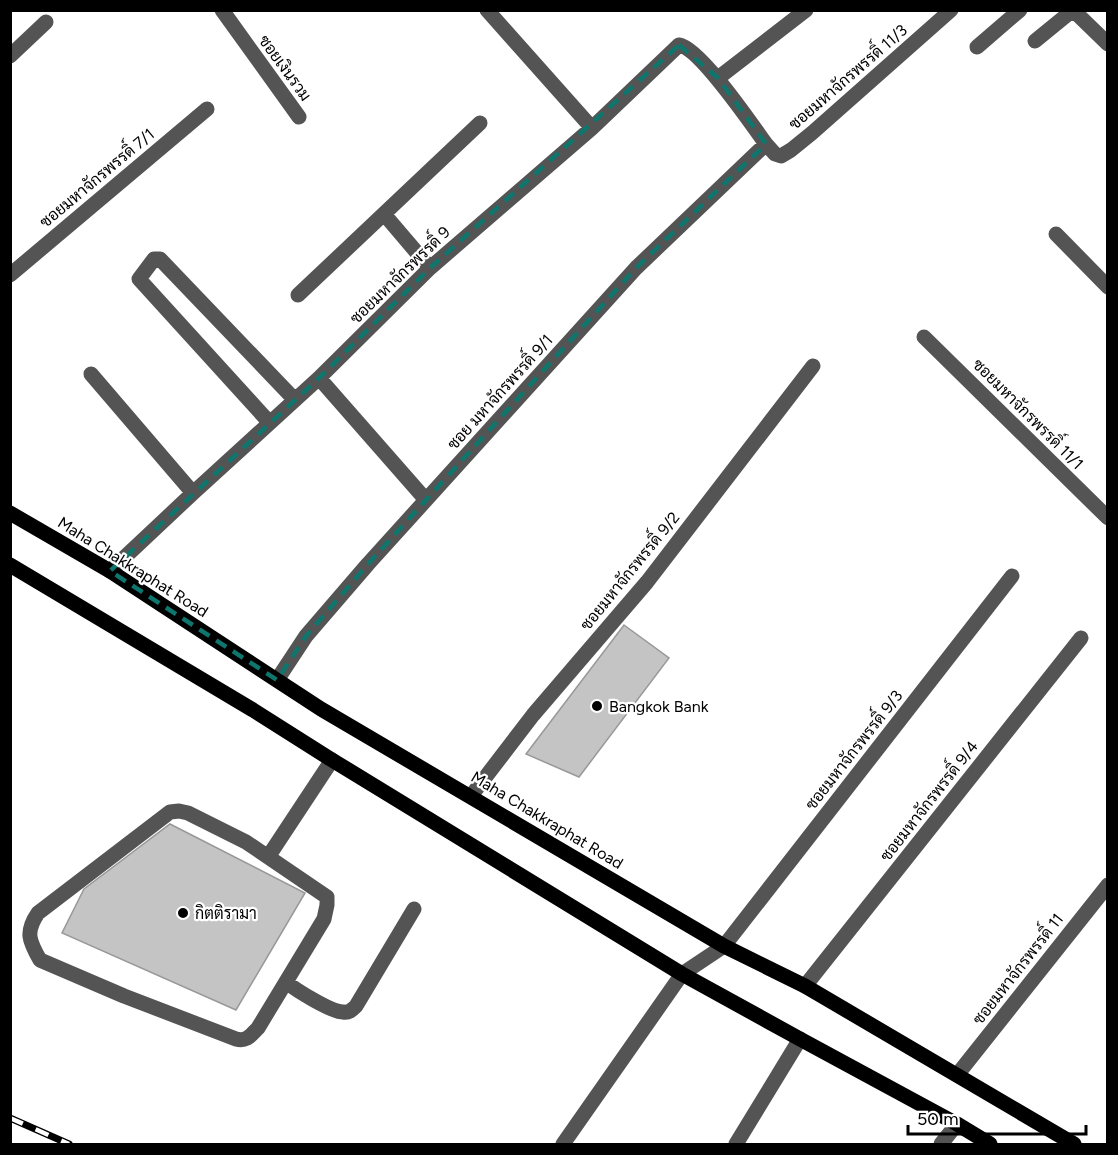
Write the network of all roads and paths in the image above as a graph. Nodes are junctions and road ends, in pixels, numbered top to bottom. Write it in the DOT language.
graph roads {
  1 [pos="222,10"];
  2 [pos="487,10"];
  3 [pos="806,10"];
  4 [pos="951,10"];
  5 [pos="1020,10"];
  6 [pos="1073,10"];
  7 [pos="46,22"];
  8 [pos="1035,41"];
  9 [pos="1107,44"];
  10 [pos="977,47"];
  11 [pos="10,56"];
  12 [pos="718,78"];
  13 [pos="207,109"];
  14 [pos="299,117"];
  15 [pos="480,123"];
  16 [pos="592,128"];
  17 [pos="766,144"];
  18 [pos="384,214"];
  19 [pos="1056,234"];
  20 [pos="430,268"];
  21 [pos="10,275"];
  22 [pos="1107,286"];
  23 [pos="298,295"];
  24 [pos="924,337"];
  25 [pos="813,366"];
  26 [pos="91,374"];
  27 [pos="319,378"];
  28 [pos="295,400"];
  29 [pos="269,422"];
  30 [pos="193,493"];
  31 [pos="426,500"];
  32 [pos="10,513"];
  33 [pos="1107,518"];
  34 [pos="10,566"];
  35 [pos="110,571"];
  36 [pos="1012,576"];
  37 [pos="1081,638"];
  38 [pos="277,680"];
  39 [pos="332,760"];
  40 [pos="471,796"];
  41 [pos="268,857"];
  42 [pos="1107,885"];
  43 [pos="414,909"];
  44 [pos="724,946"];
  45 [pos="682,974"];
  46 [pos="286,982"];
  47 [pos="805,986"];
  48 [pos="800,1039"];
  49 [pos="957,1075"];
  50 [pos="957,1124"];
  51 [pos="563,1144"];
  52 [pos="735,1144"];
  53 [pos="941,1144"];
  54 [pos="990,1144"];
  55 [pos="1074,1144"];
  1 -- 14 [label="street, ซอยเงินรวม"];
  2 -- 16 [label="street"];
  3 -- 12 [label="street"];
  4 -- 17 [label="street, ซอยมหาจักรพรรดิ์ 11/3"];
  5 -- 10 [label="street"];
  6 -- 8 [label="street"];
  6 -- 9 [label="street"];
  7 -- 11 [label="street"];
  12 -- 16 [label="street, ซอยมหาจักรพรรดิ์ 9"];
  12 -- 17 [label="street, ซอยมหาจักรพรรดิ์ 9"];
  13 -- 21 [label="street, ซอยมหาจักรพรรดิ์ 7/1"];
  15 -- 18 [label="street"];
  16 -- 20 [label="street, ซอยมหาจักรพรรดิ์ 9"];
  17 -- 31 [label="street, ซอย มหาจักรพรรดิ์ 9/1"];
  18 -- 20 [label="street"];
  18 -- 23 [label="street"];
  19 -- 22 [label="street"];
  20 -- 27 [label="street, ซอยมหาจักรพรรดิ์ 9"];
  24 -- 33 [label="street, ซอยมหาจักรพรรดิ์ 11/1"];
  25 -- 40 [label="street, ซอยมหาจักรพรรดิ์ 9/2"];
  26 -- 30 [label="street"];
  27 -- 28 [label="street, ซอยมหาจักรพรรดิ์ 9"];
  27 -- 31 [label="street"];
  28 -- 29 [label="street, ซอยมหาจักรพรรดิ์ 9"];
  28 -- 29 [label="street"];
  29 -- 30 [label="street, ซอยมหาจักรพรรดิ์ 9"];
  30 -- 35 [label="street, ซอยมหาจักรพรรดิ์ 9"];
  31 -- 38 [label="street, ซอย มหาจักรพรรดิ์ 9/1"];
  32 -- 35 [label="main road, Maha Chakkraphat Road"];
  34 -- 39 [label="main road"];
  35 -- 38 [label="main road, Maha Chakkraphat Road"];
  36 -- 44 [label="street, ซอยมหาจักรพรรดิ์ 9/3"];
  37 -- 47 [label="street, ซอยมหาจักรพรรดิ์ 9/4"];
  38 -- 40 [label="main road, Maha Chakkraphat Road"];
  39 -- 41 [label="street"];
  39 -- 45 [label="main road"];
  40 -- 44 [label="main road, Maha Chakkraphat Road"];
  41 -- 46 [label="street"];
  41 -- 46 [label="street"];
  42 -- 49 [label="street, ซอยมหาจักรพรรดิ์ 11"];
  43 -- 46 [label="street"];
  44 -- 45 [label="street, ซอยมหาจักรพรรดิ์ 9/3"];
  44 -- 47 [label="main road, Maha Chakkraphat Road"];
  45 -- 48 [label="main road"];
  45 -- 51 [label="street"];
  47 -- 49 [label="main road, Maha Chakkraphat Road"];
  48 -- 50 [label="main road"];
  48 -- 52 [label="street"];
  49 -- 55 [label="main road, Maha Chakkraphat Road"];
  50 -- 53 [label="street"];
  50 -- 54 [label="main road"];
}
